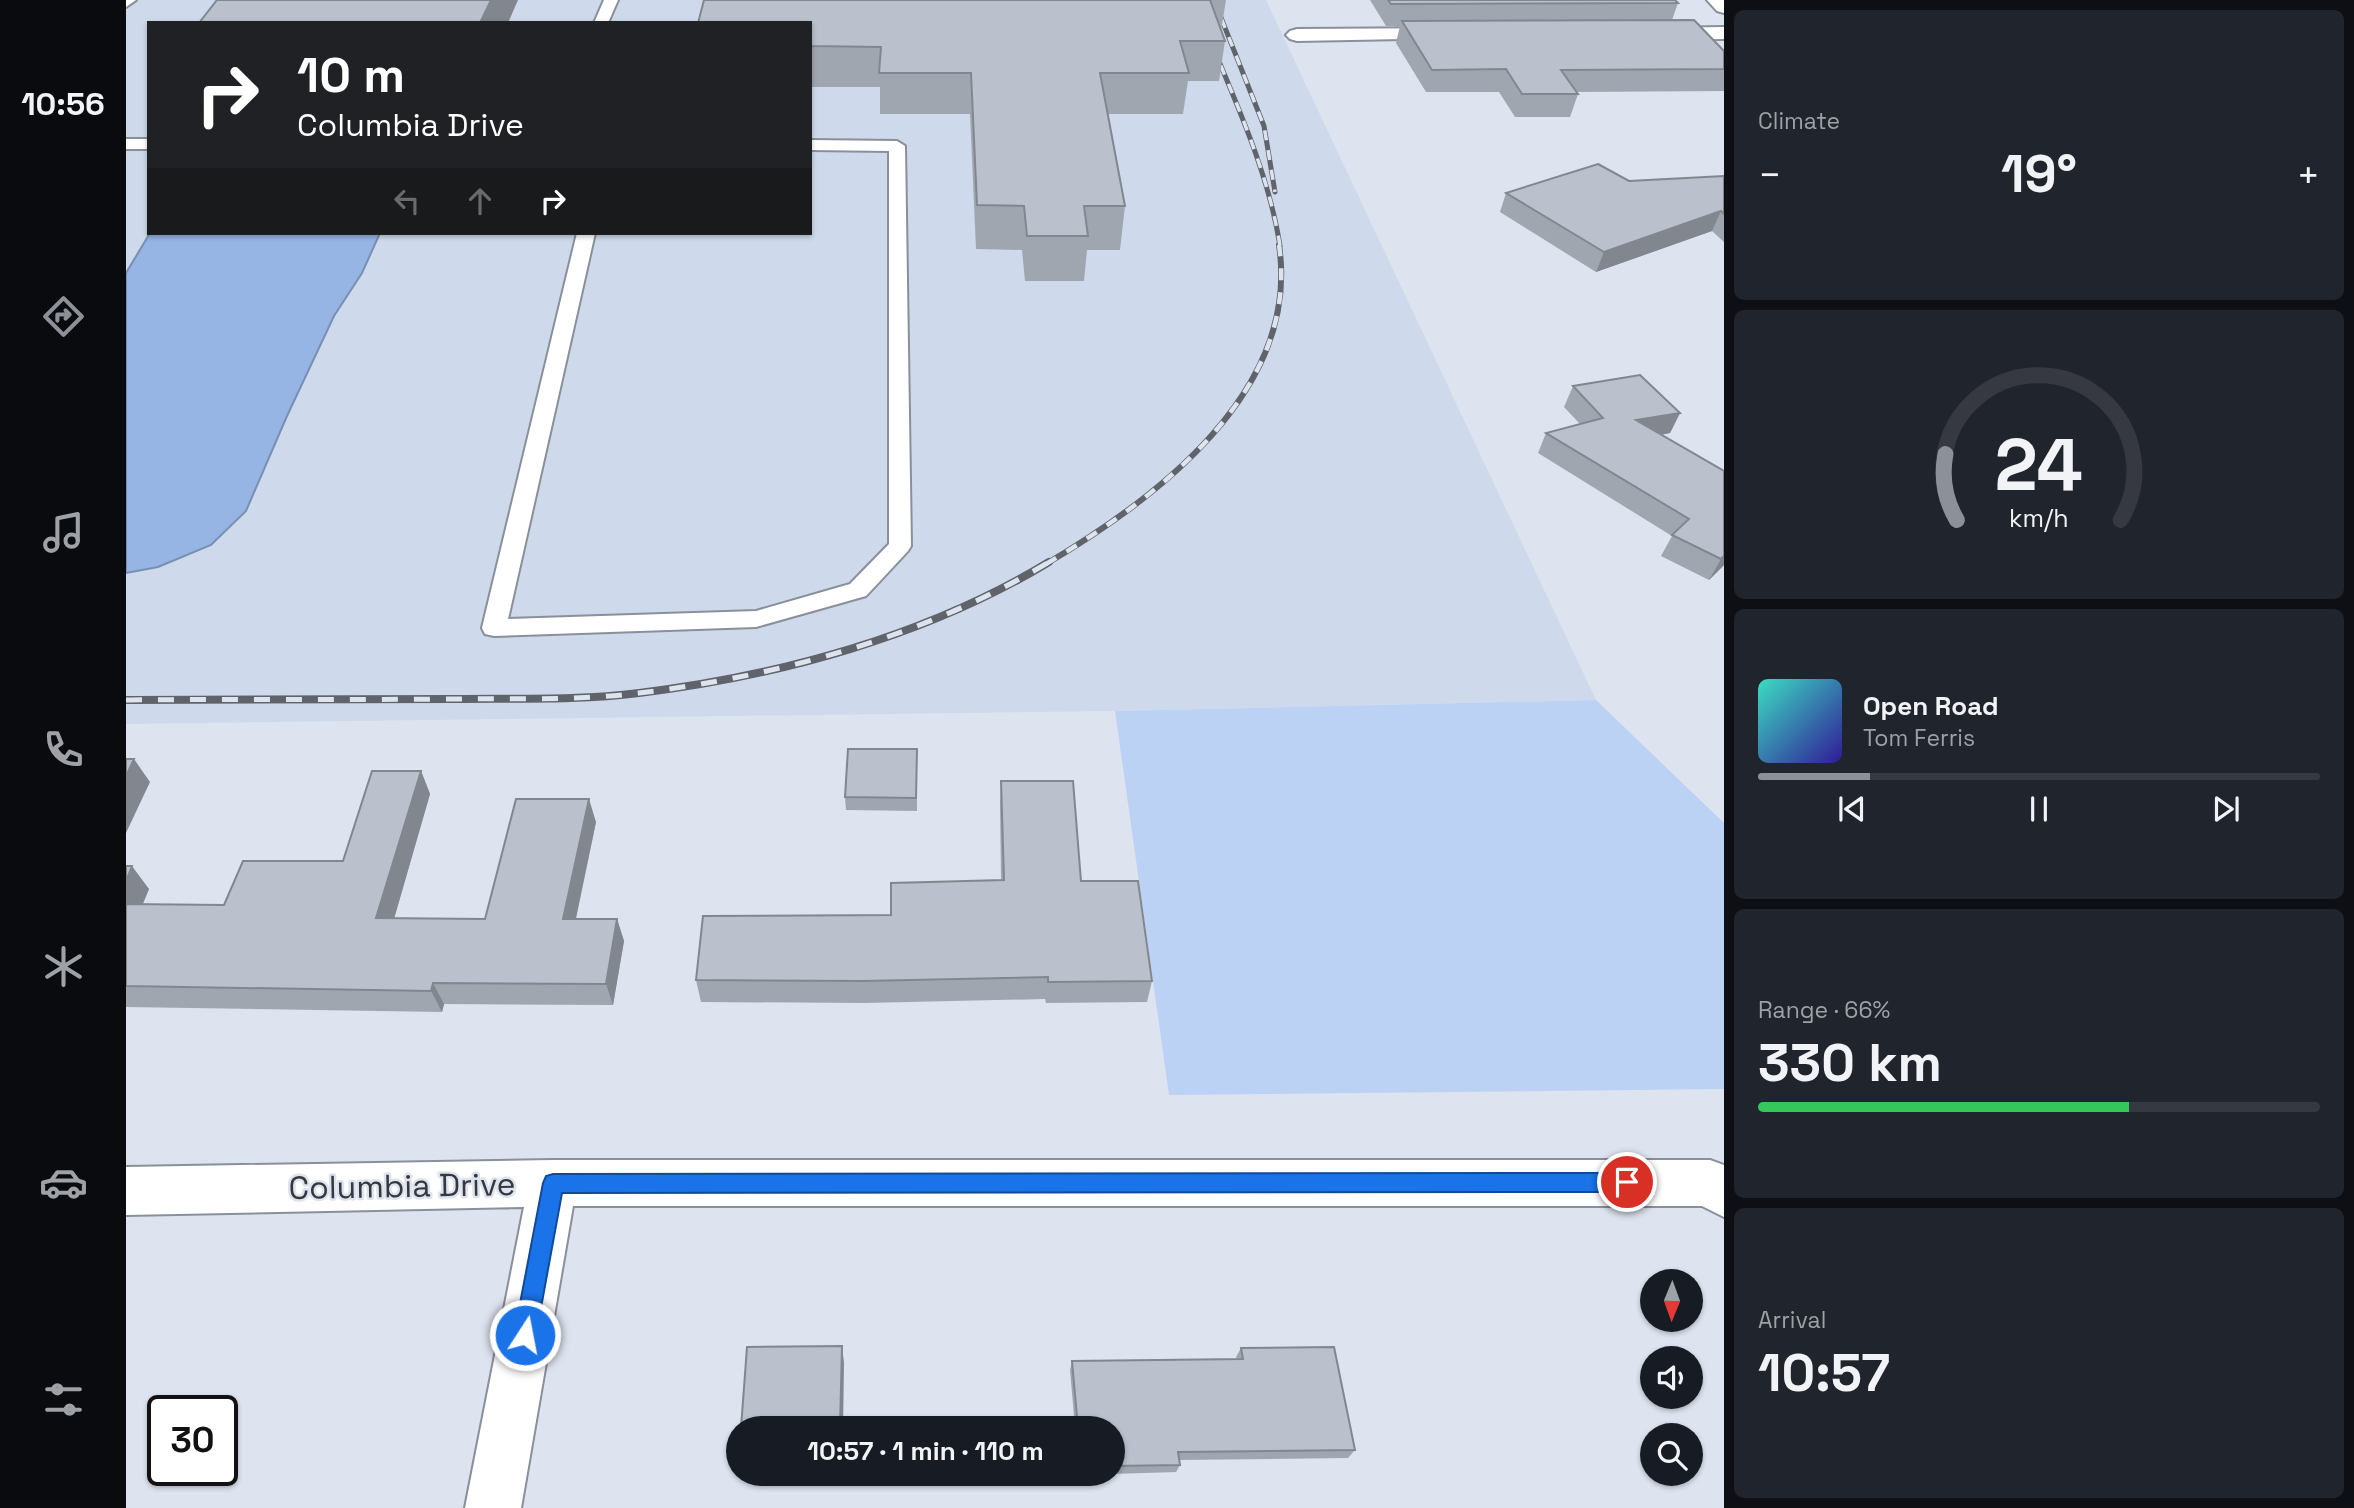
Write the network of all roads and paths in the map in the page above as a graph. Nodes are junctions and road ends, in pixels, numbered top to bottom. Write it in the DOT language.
graph roads {
  1 [pos="611,0"];
  2 [pos="1717,0"];
  3 [pos="1724,7"];
  4 [pos="602,21"];
  5 [pos="1724,33"];
  6 [pos="1476,34"];
  7 [pos="1629,34"];
  8 [pos="1297,35"];
  9 [pos="126,144"];
  10 [pos="147,144"];
  11 [pos="812,145"];
  12 [pos="586,235"];
  13 [pos="553,1183"];
  14 [pos="1719,1186"];
  15 [pos="126,1191"];
  16 [pos="493,1508"];
  1 -- 4 [label="lane"];
  2 -- 3 [label="street"];
  5 -- 7 [label="street"];
  6 -- 8 [label="street"];
  9 -- 10 [label="lane"];
  11 -- 12 [label="lane"];
  13 -- 14 [label="street, Columbia Drive"];
  13 -- 15 [label="street, Columbia Drive"];
  13 -- 16 [label="street"];
}
